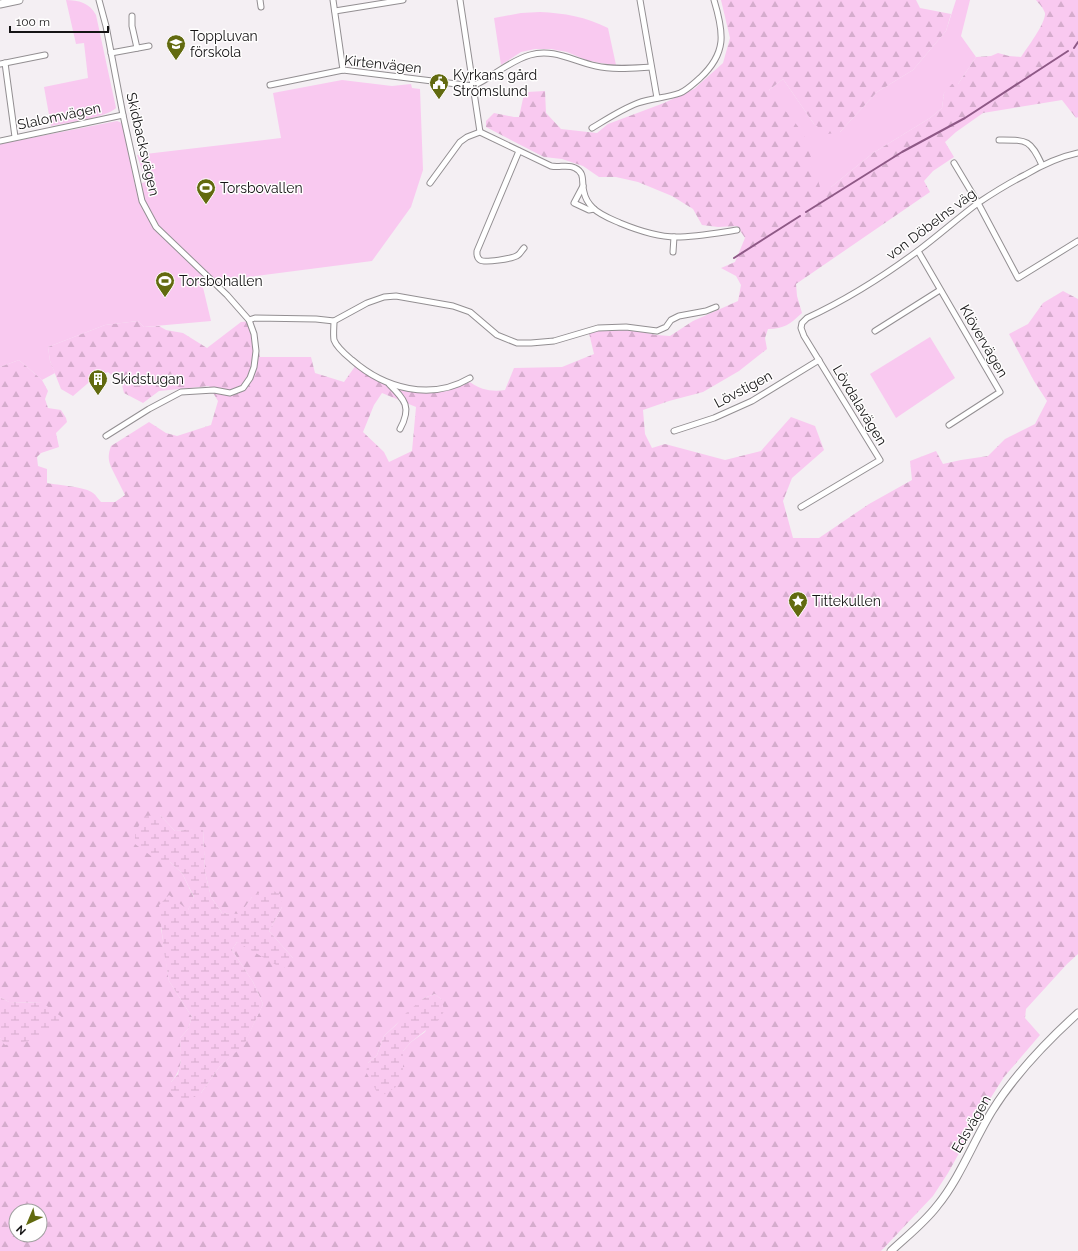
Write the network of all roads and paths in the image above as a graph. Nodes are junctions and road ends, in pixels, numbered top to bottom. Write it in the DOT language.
graph roads {
  1 [pos="19,0"];
  2 [pos="99,0"];
  3 [pos="260,0"];
  4 [pos="333,0"];
  5 [pos="403,0"];
  6 [pos="460,0"];
  7 [pos="640,0"];
  8 [pos="714,0"];
  9 [pos="0,4"];
  10 [pos="261,7"];
  11 [pos="335,11"];
  12 [pos="132,16"];
  13 [pos="149,46"];
  14 [pos="137,48"];
  15 [pos="111,53"];
  16 [pos="44,55"];
  17 [pos="2,64"];
  18 [pos="651,67"];
  19 [pos="343,70"];
  20 [pos="270,85"];
  21 [pos="473,86"];
  22 [pos="657,98"];
  23 [pos="123,115"];
  24 [pos="592,128"];
  25 [pos="480,132"];
  26 [pos="15,137"];
  27 [pos="999,140"];
  28 [pos="0,141"];
  29 [pos="519,151"];
  30 [pos="1078,152"];
  31 [pos="954,163"];
  32 [pos="1042,165"];
  33 [pos="430,183"];
  34 [pos="583,186"];
  35 [pos="978,203"];
  36 [pos="594,209"];
  37 [pos="737,230"];
  38 [pos="674,237"];
  39 [pos="1078,241"];
  40 [pos="524,248"];
  41 [pos="918,251"];
  42 [pos="673,252"];
  43 [pos="940,290"];
  44 [pos="716,307"];
  45 [pos="249,320"];
  46 [pos="334,322"];
  47 [pos="802,323"];
  48 [pos="875,331"];
  49 [pos="819,360"];
  50 [pos="470,378"];
  51 [pos="387,383"];
  52 [pos="949,425"];
  53 [pos="400,429"];
  54 [pos="674,431"];
  55 [pos="106,436"];
  56 [pos="801,507"];
  57 [pos="1078,1013"];
  58 [pos="891,1251"];
  1 -- 9 [label="street"];
  2 -- 15 [label="street, Skidbacksvägen"];
  3 -- 10 [label="street"];
  4 -- 11 [label="street"];
  5 -- 11 [label="street"];
  6 -- 21 [label="street"];
  7 -- 18 [label="street"];
  8 -- 22 [label="street"];
  11 -- 19 [label="street"];
  12 -- 14 [label="street"];
  13 -- 14 [label="street"];
  14 -- 15 [label="street"];
  15 -- 23 [label="street, Skidbacksvägen"];
  16 -- 17 [label="street"];
  17 -- 26 [label="street"];
  18 -- 21 [label="street"];
  18 -- 22 [label="street"];
  19 -- 20 [label="street, Kirtenvägen"];
  19 -- 21 [label="street, Kirtenvägen"];
  21 -- 25 [label="street"];
  22 -- 24 [label="street"];
  23 -- 26 [label="street, Slalomvägen"];
  23 -- 45 [label="street, Skidbacksvägen"];
  25 -- 29 [label="street"];
  25 -- 33 [label="street"];
  26 -- 28 [label="street, Slalomvägen"];
  27 -- 32 [label="street"];
  29 -- 34 [label="street"];
  29 -- 40 [label="street"];
  30 -- 32 [label="street, von Döbelns väg"];
  31 -- 35 [label="street"];
  32 -- 35 [label="street, von Döbelns väg"];
  34 -- 36 [label="street"];
  34 -- 36 [label="street"];
  35 -- 39 [label="street"];
  35 -- 41 [label="street, von Döbelns väg"];
  36 -- 38 [label="street"];
  37 -- 38 [label="street"];
  38 -- 42 [label="street"];
  41 -- 43 [label="street, Klövervägen"];
  41 -- 47 [label="street, von Döbelns väg"];
  43 -- 48 [label="street"];
  43 -- 52 [label="street, Klövervägen"];
  44 -- 46 [label="street"];
  45 -- 46 [label="street"];
  45 -- 55 [label="street, Skidbacksvägen"];
  46 -- 51 [label="street"];
  47 -- 49 [label="street, Lövdalavägen"];
  49 -- 54 [label="street, Lövstigen"];
  49 -- 56 [label="street, Lövdalavägen"];
  50 -- 51 [label="street"];
  51 -- 53 [label="street"];
  57 -- 58 [label="street, Edsvägen"];
}
